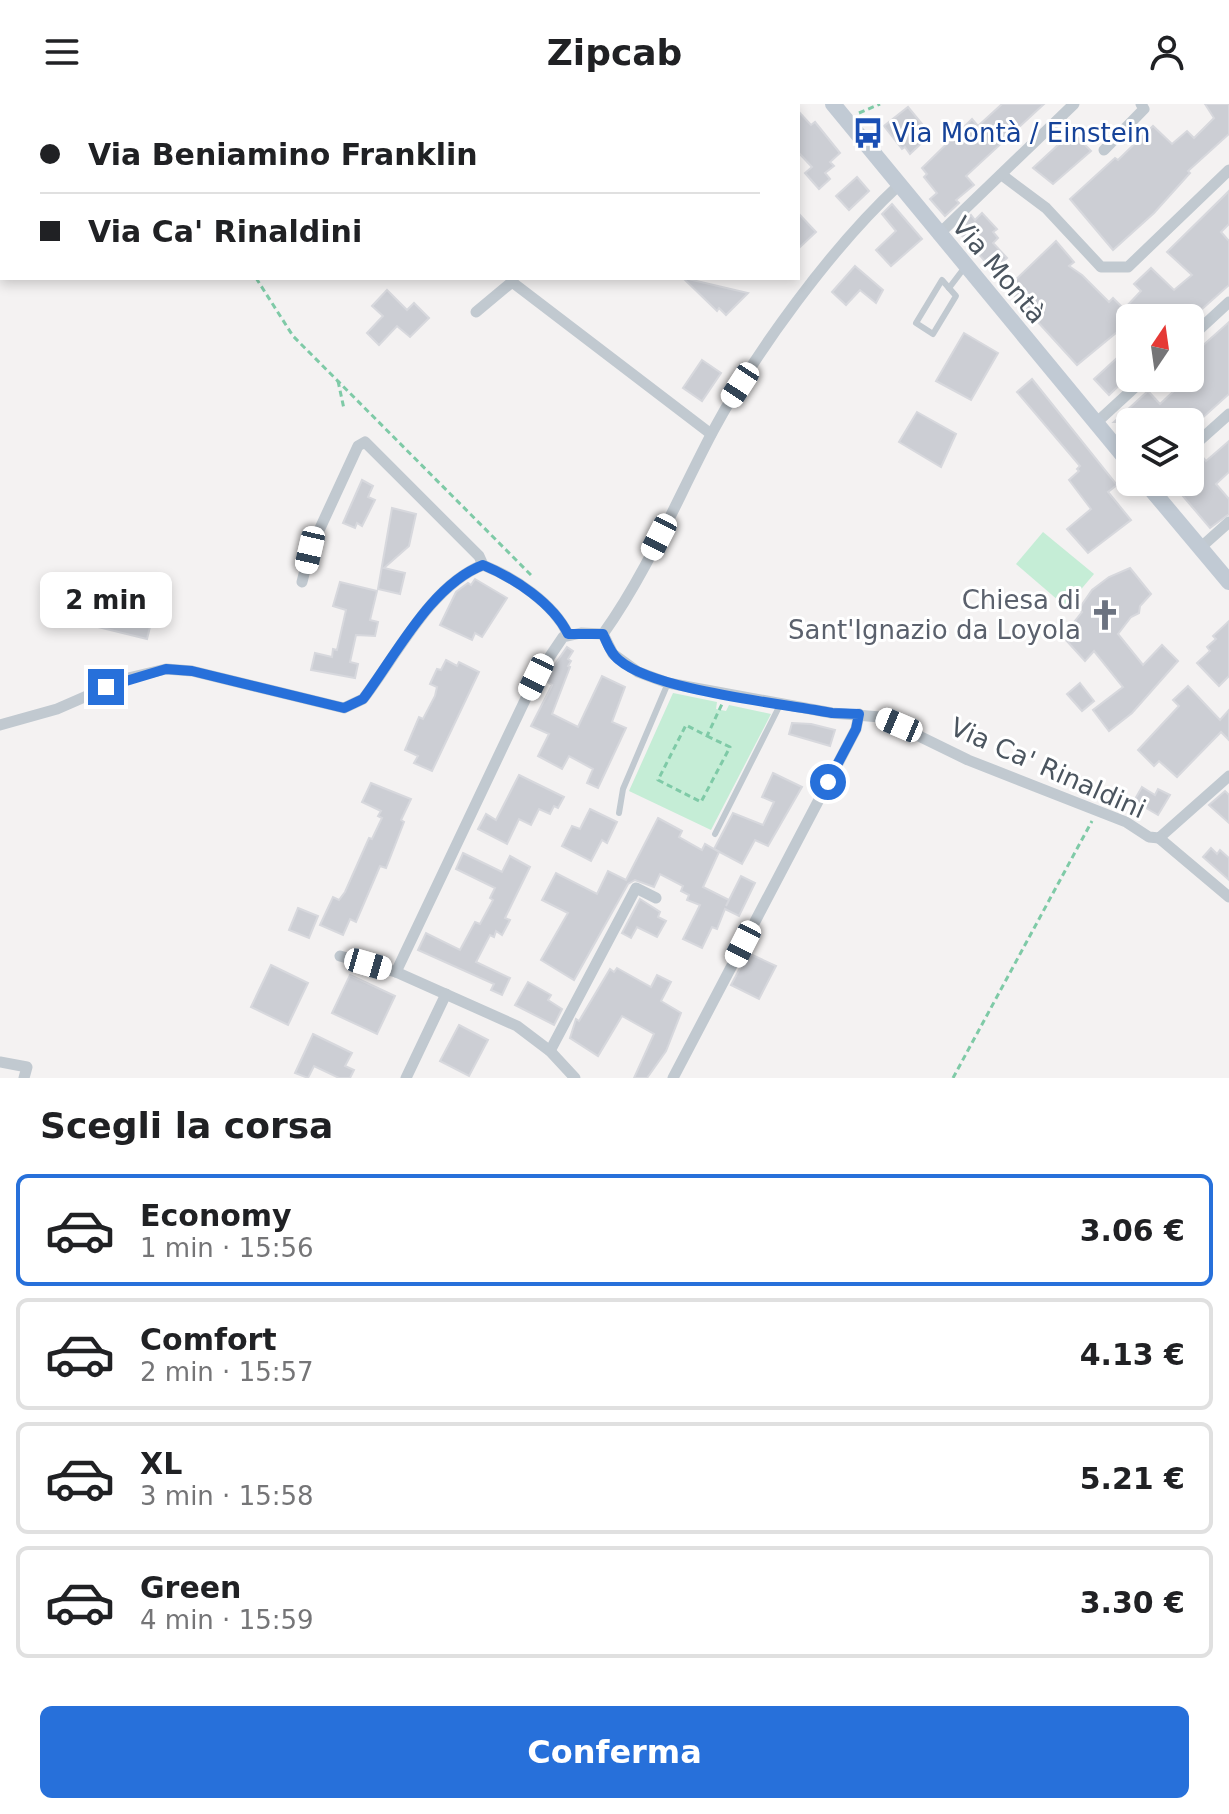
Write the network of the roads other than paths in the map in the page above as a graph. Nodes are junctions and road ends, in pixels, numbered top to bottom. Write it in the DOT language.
graph roads {
  1 [pos="833,104"];
  2 [pos="1074,104"];
  3 [pos="1141,104"];
  4 [pos="1104,150"];
  5 [pos="1229,170"];
  6 [pos="1002,175"];
  7 [pos="899,185"];
  8 [pos="938,235"];
  9 [pos="965,267"];
  10 [pos="949,288"];
  11 [pos="1229,302"];
  12 [pos="476,312"];
  13 [pos="1204,325"];
  14 [pos="1130,392"];
  15 [pos="1229,414"];
  16 [pos="1096,423"];
  17 [pos="711,434"];
  18 [pos="1204,436"];
  19 [pos="1116,447"];
  20 [pos="1159,496"];
  21 [pos="1229,522"];
  22 [pos="1200,548"];
  23 [pos="483,565"];
  24 [pos="302,582"];
  25 [pos="1229,582"];
  26 [pos="568,634"];
  27 [pos="603,634"];
  28 [pos="668,683"];
  29 [pos="781,703"];
  30 [pos="859,714"];
  31 [pos="0,725"];
  32 [pos="1229,776"];
  33 [pos="619,813"];
  34 [pos="715,834"];
  35 [pos="1159,838"];
  36 [pos="1229,897"];
  37 [pos="656,898"];
  38 [pos="340,956"];
  39 [pos="396,972"];
  40 [pos="446,994"];
  41 [pos="550,1051"];
  42 [pos="0,1062"];
  43 [pos="24,1078"];
  44 [pos="406,1078"];
  45 [pos="575,1078"];
  46 [pos="673,1078"];
  1 -- 7 [label="main road, Via Montà"];
  2 -- 6 [label="street"];
  3 -- 4 [label="street"];
  5 -- 6 [label="street"];
  6 -- 8 [label="street"];
  7 -- 8 [label="main road, Via Montà"];
  7 -- 17 [label="street"];
  8 -- 9 [label="main road, Via Montà"];
  9 -- 10 [label="lane"];
  9 -- 16 [label="main road, Via Montà"];
  10 -- 10 [label="lane"];
  11 -- 13 [label="street"];
  12 -- 17 [label="street"];
  14 -- 16 [label="street"];
  15 -- 18 [label="street"];
  16 -- 19 [label="main road, Via Montà"];
  17 -- 27 [label="street"];
  20 -- 22 [label="main road"];
  21 -- 22 [label="street"];
  22 -- 25 [label="main road"];
  23 -- 24 [label="street"];
  23 -- 26 [label="street"];
  23 -- 31 [label="street"];
  26 -- 27 [label="street"];
  26 -- 39 [label="street"];
  27 -- 28 [label="street, Via Ca' Rinaldini"];
  28 -- 29 [label="street, Via Ca' Rinaldini"];
  28 -- 33 [label="lane"];
  29 -- 30 [label="street, Via Ca' Rinaldini"];
  29 -- 34 [label="lane"];
  30 -- 35 [label="street, Via Ca' Rinaldini"];
  30 -- 46 [label="street"];
  32 -- 35 [label="street, Via Ca' Rinaldini"];
  35 -- 36 [label="street, Via Ca' Rinaldini"];
  37 -- 41 [label="street"];
  38 -- 39 [label="street"];
  39 -- 40 [label="street"];
  40 -- 41 [label="street"];
  40 -- 44 [label="street"];
  41 -- 45 [label="street"];
  42 -- 43 [label="street"];
}
